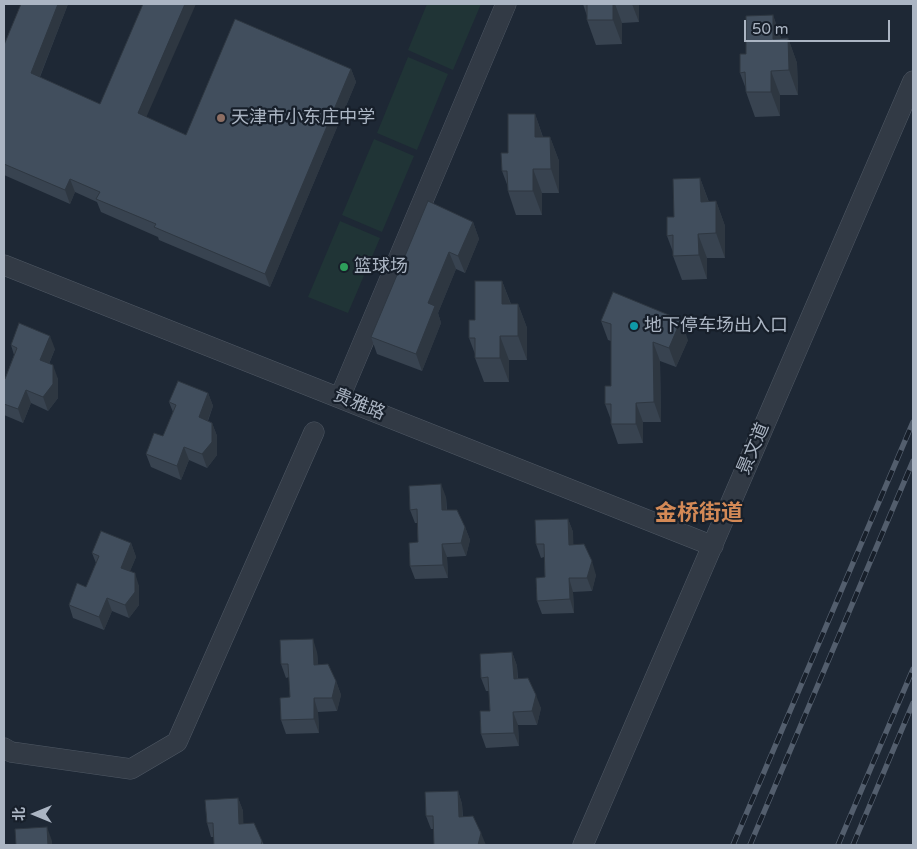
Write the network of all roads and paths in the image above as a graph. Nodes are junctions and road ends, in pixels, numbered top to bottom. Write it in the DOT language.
graph roads {
  1 [pos="506,4"];
  2 [pos="913,81"];
  3 [pos="4,265"];
  4 [pos="340,397"];
  5 [pos="314,432"];
  6 [pos="713,546"];
  7 [pos="4,748"];
  8 [pos="583,845"];
  1 -- 4 [label="street"];
  2 -- 6 [label="street, 景文道"];
  3 -- 4 [label="street, 贵雅路"];
  4 -- 6 [label="street, 贵雅路"];
  5 -- 7 [label="street"];
  6 -- 8 [label="street, 景文道"];
}
